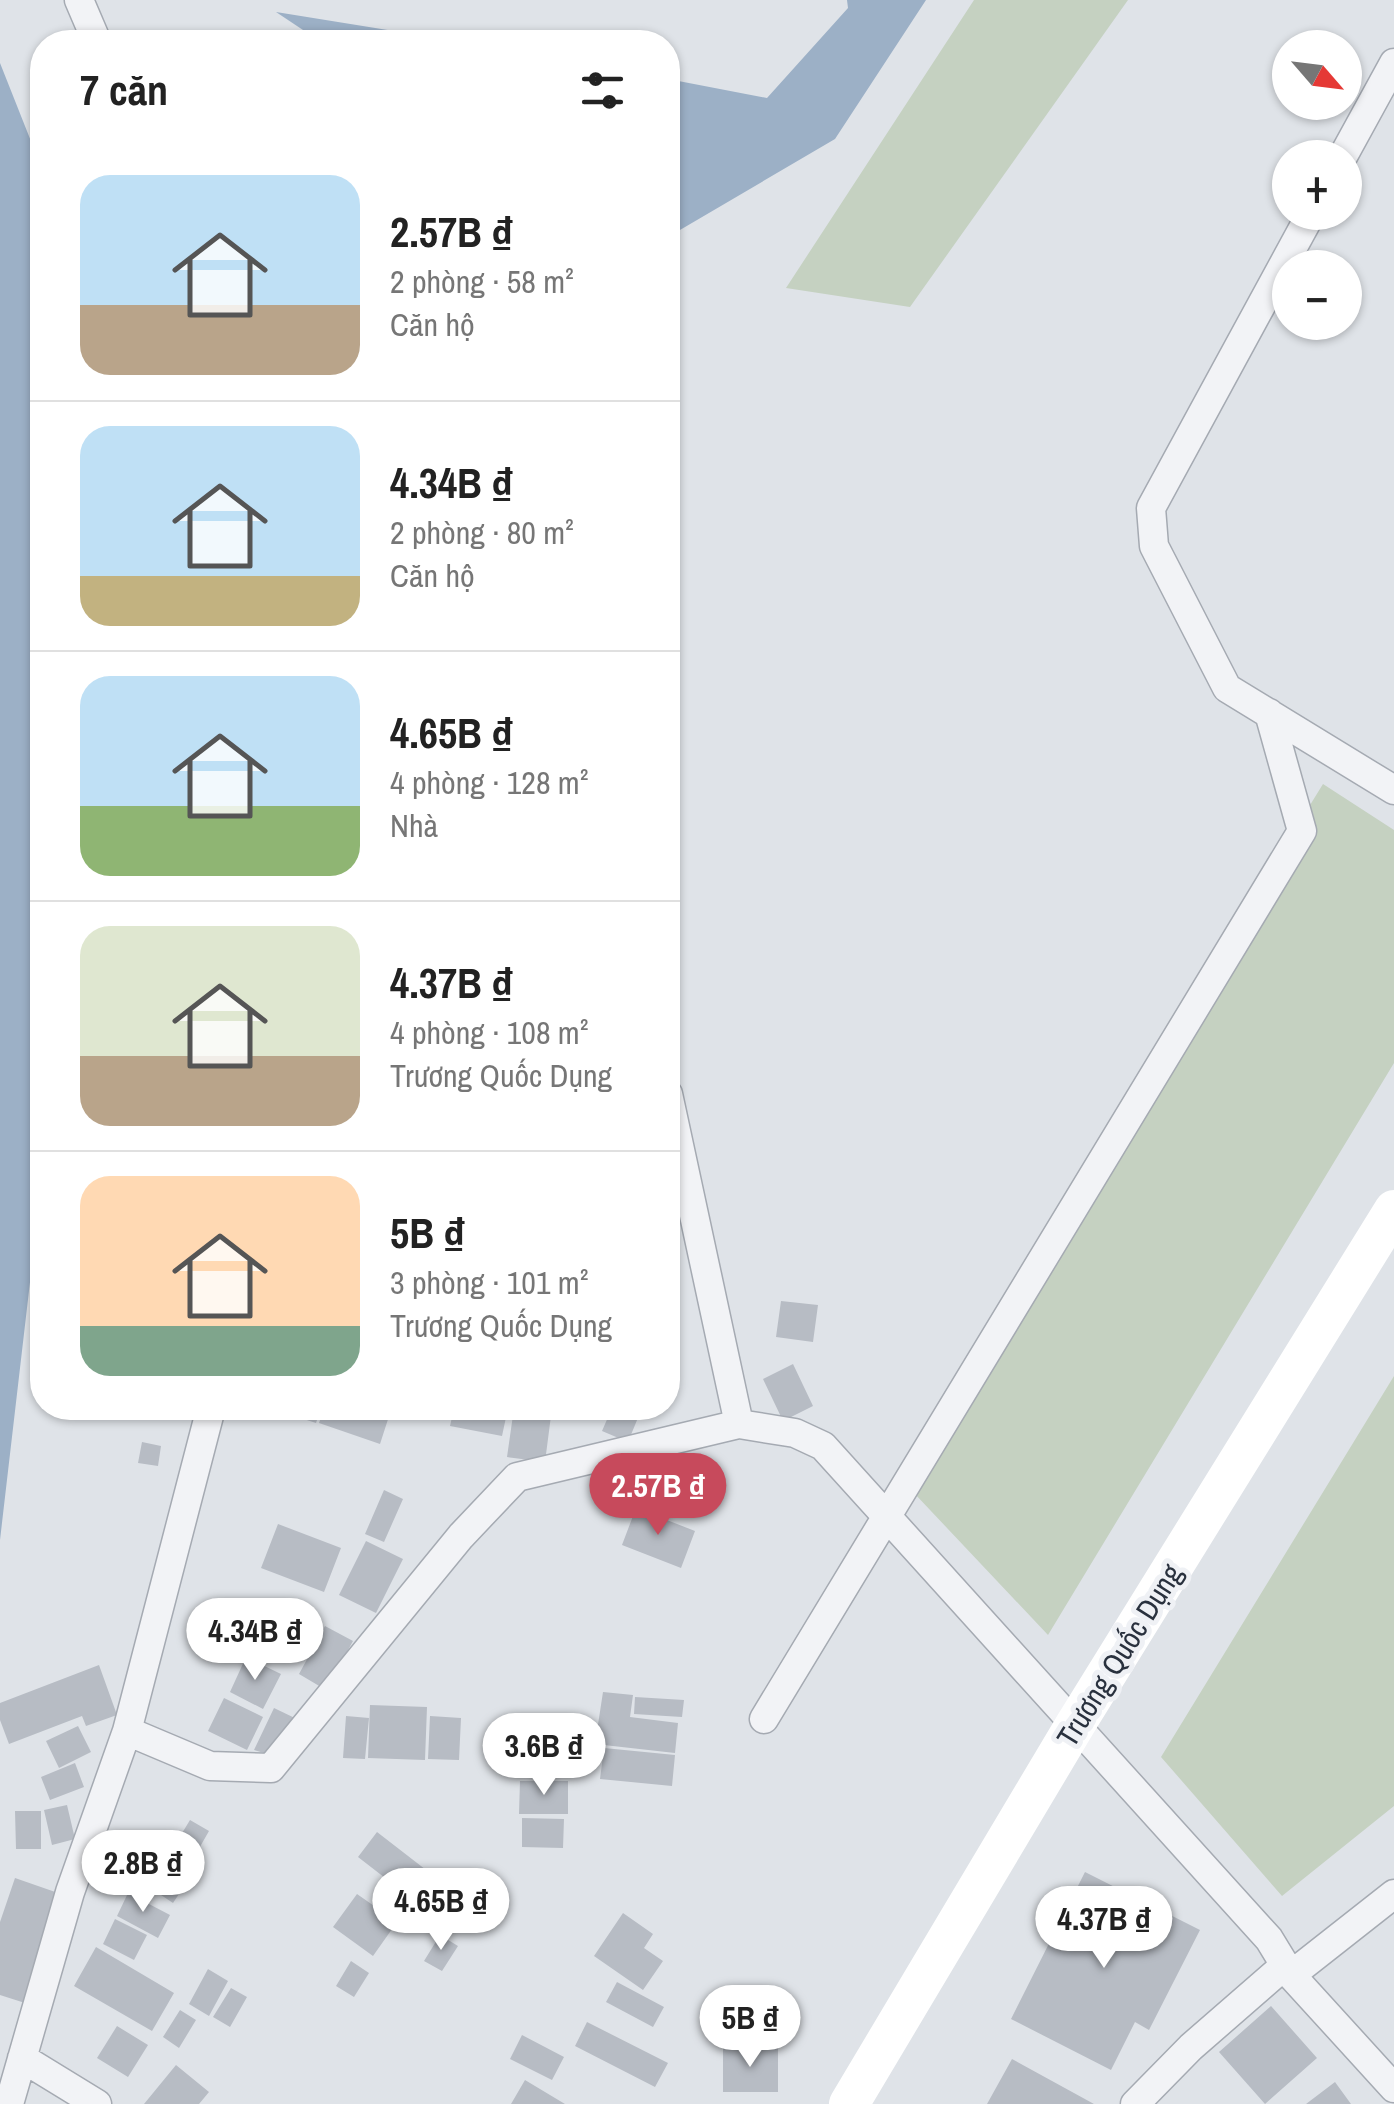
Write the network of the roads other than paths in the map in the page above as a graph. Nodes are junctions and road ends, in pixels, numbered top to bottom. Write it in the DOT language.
graph roads {
  1 [pos="79,0"];
  2 [pos="92,30"];
  3 [pos="1394,63"];
  4 [pos="1352,140"];
  5 [pos="1302,230"];
  6 [pos="1268,713"];
  7 [pos="1394,790"];
  8 [pos="680,1150"];
  9 [pos="1394,1210"];
  10 [pos="208,1420"];
  11 [pos="739,1424"];
  12 [pos="885,1514"];
  13 [pos="764,1719"];
  14 [pos="1075,1725"];
  15 [pos="127,1732"];
  16 [pos="1394,1894"];
  17 [pos="1287,1970"];
  18 [pos="22,2058"];
  19 [pos="1394,2088"];
  20 [pos="9,2104"];
  21 [pos="97,2104"];
  22 [pos="849,2104"];
  23 [pos="1135,2104"];
  1 -- 2 [label="street"];
  3 -- 4 [label="street"];
  5 -- 6 [label="street"];
  6 -- 7 [label="street"];
  6 -- 12 [label="street"];
  8 -- 11 [label="street"];
  9 -- 14 [label="street, Trương Quốc Dụng"];
  10 -- 15 [label="street"];
  11 -- 12 [label="street"];
  11 -- 15 [label="street"];
  12 -- 13 [label="street"];
  12 -- 14 [label="street"];
  14 -- 17 [label="street"];
  14 -- 22 [label="street, Trương Quốc Dụng"];
  15 -- 18 [label="street"];
  16 -- 17 [label="street"];
  17 -- 19 [label="street"];
  17 -- 23 [label="street"];
  18 -- 20 [label="street"];
  18 -- 21 [label="street"];
}
